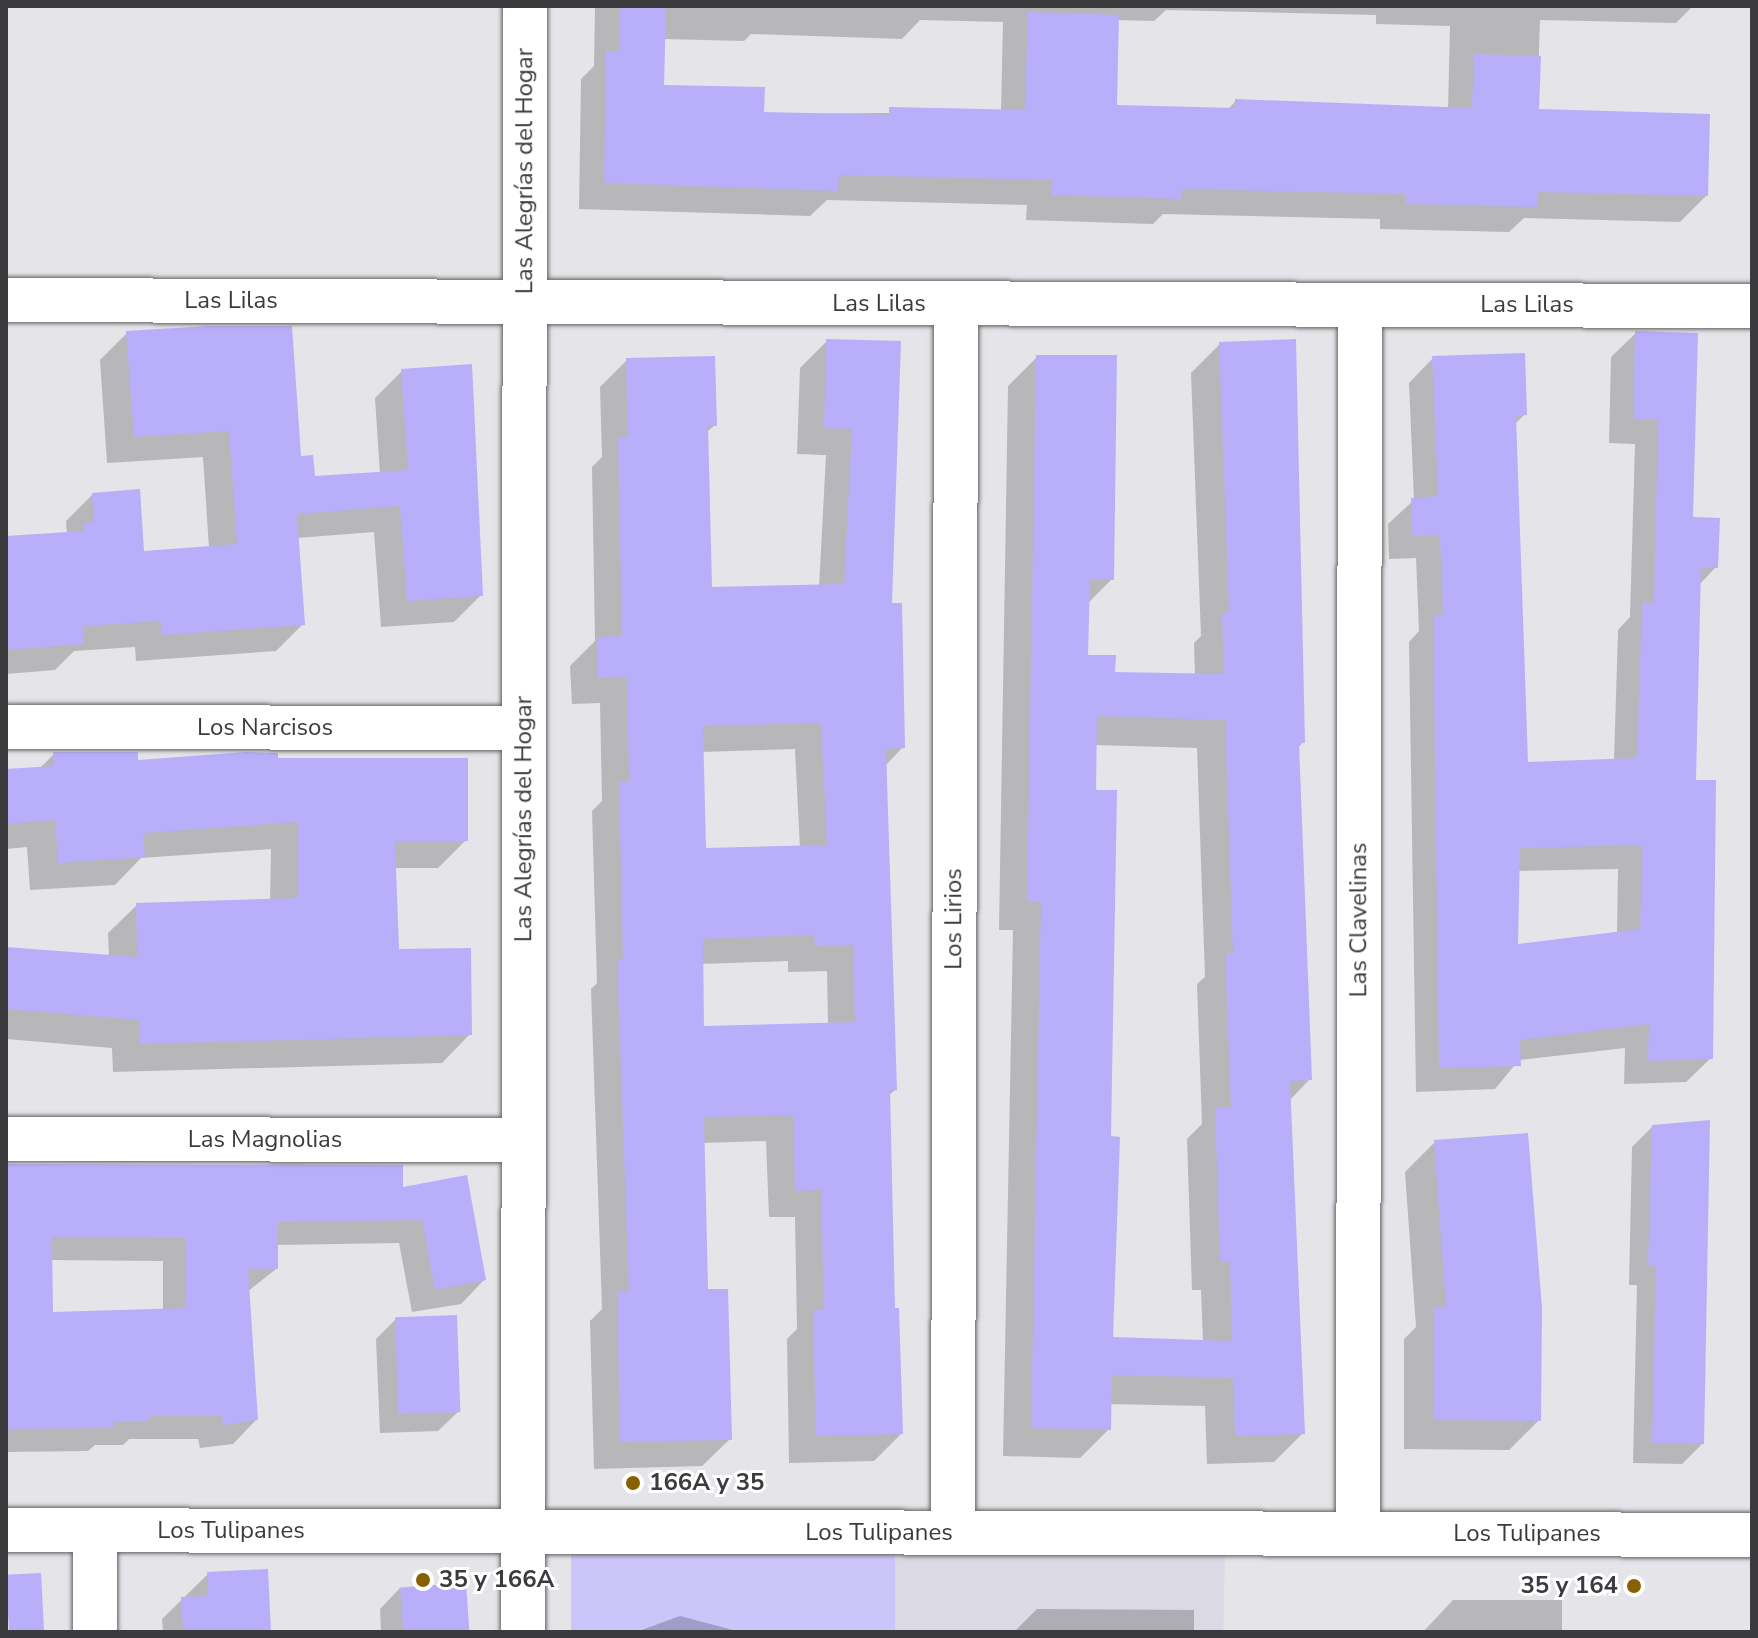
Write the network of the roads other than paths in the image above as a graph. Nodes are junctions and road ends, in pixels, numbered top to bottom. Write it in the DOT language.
graph roads {
  1 [pos="525,6"];
  2 [pos="6,300"];
  3 [pos="525,303"];
  4 [pos="956,304"];
  5 [pos="1360,305"];
  6 [pos="1752,306"];
  7 [pos="6,727"];
  8 [pos="524,728"];
  9 [pos="6,1139"];
  10 [pos="523,1140"];
  11 [pos="6,1530"];
  12 [pos="95,1531"];
  13 [pos="523,1532"];
  14 [pos="953,1533"];
  15 [pos="1358,1534"];
  16 [pos="1752,1535"];
  17 [pos="95,1632"];
  18 [pos="523,1632"];
  1 -- 3 [label="street, Las Alegrías del Hogar"];
  2 -- 3 [label="street, Las Lilas"];
  3 -- 4 [label="street, Las Lilas"];
  3 -- 8 [label="street, Las Alegrías del Hogar"];
  4 -- 5 [label="street, Las Lilas"];
  4 -- 14 [label="street, Los Lirios"];
  5 -- 6 [label="street, Las Lilas"];
  5 -- 15 [label="street, Las Clavelinas"];
  7 -- 8 [label="street, Los Narcisos"];
  8 -- 10 [label="street, Las Alegrías del Hogar"];
  9 -- 10 [label="street, Las Magnolias"];
  10 -- 13 [label="street, Las Alegrías del Hogar"];
  11 -- 12 [label="street, Los Tulipanes"];
  12 -- 13 [label="street, Los Tulipanes"];
  12 -- 17 [label="street"];
  13 -- 14 [label="street, Los Tulipanes"];
  13 -- 18 [label="street, Las Alegrías del Hogar"];
  14 -- 15 [label="street, Los Tulipanes"];
  15 -- 16 [label="street, Los Tulipanes"];
}
